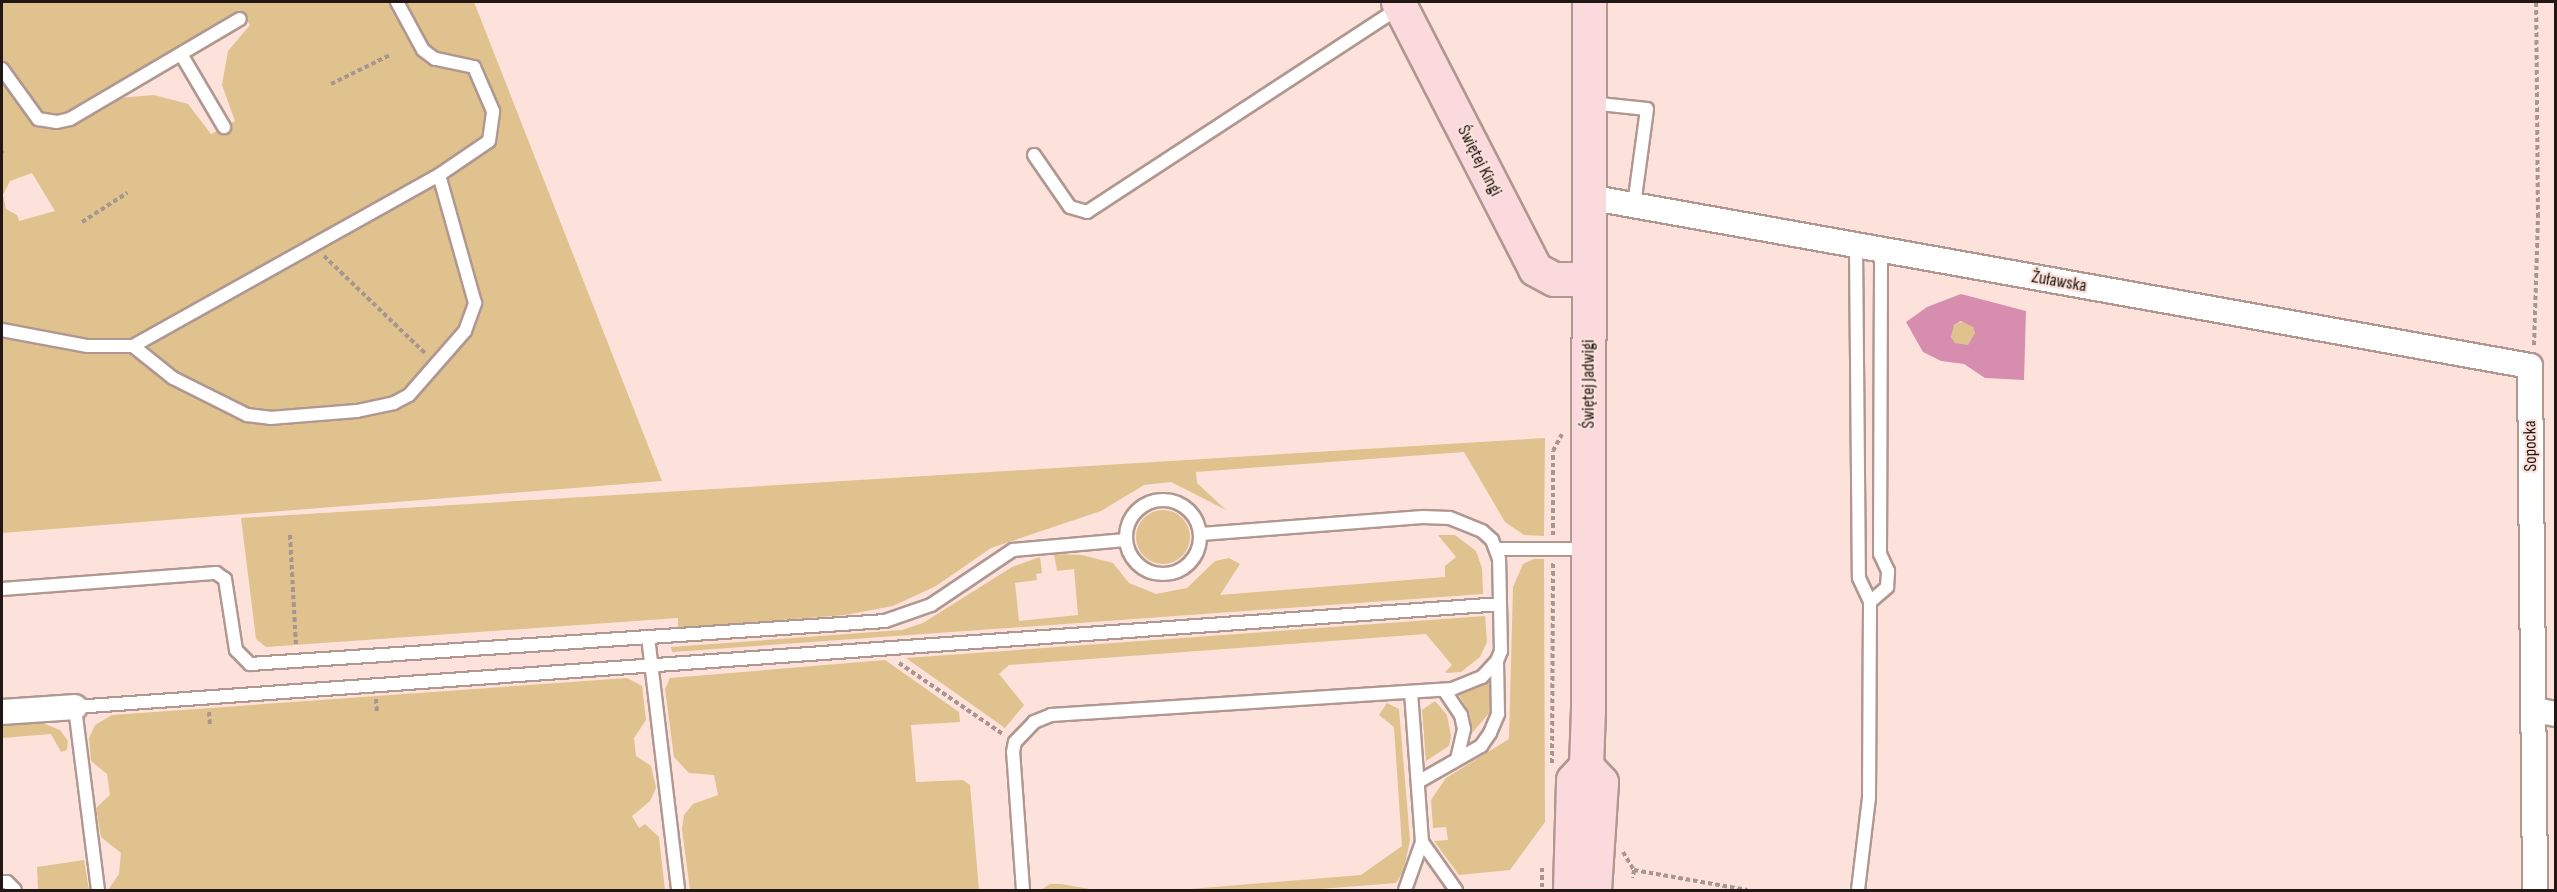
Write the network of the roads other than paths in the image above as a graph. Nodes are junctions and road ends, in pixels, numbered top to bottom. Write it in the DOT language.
graph roads {
  1 [pos="397,2"];
  2 [pos="1589,2"];
  3 [pos="1399,4"];
  4 [pos="240,19"];
  5 [pos="181,54"];
  6 [pos="2,69"];
  7 [pos="1588,102"];
  8 [pos="224,127"];
  9 [pos="1034,155"];
  10 [pos="439,175"];
  11 [pos="1588,197"];
  12 [pos="1634,205"];
  13 [pos="1856,245"];
  14 [pos="1881,249"];
  15 [pos="1589,279"];
  16 [pos="2,330"];
  17 [pos="133,346"];
  18 [pos="2530,366"];
  19 [pos="1201,534"];
  20 [pos="1126,540"];
  21 [pos="1497,549"];
  22 [pos="1588,549"];
  23 [pos="2,589"];
  24 [pos="1870,602"];
  25 [pos="1500,604"];
  26 [pos="648,637"];
  27 [pos="1497,661"];
  28 [pos="651,665"];
  29 [pos="1444,690"];
  30 [pos="1411,692"];
  31 [pos="75,707"];
  32 [pos="2,712"];
  33 [pos="2545,712"];
  34 [pos="1457,759"];
  35 [pos="1586,766"];
  36 [pos="1418,782"];
  37 [pos="1422,842"];
  38 [pos="2,882"];
  39 [pos="1555,884"];
  40 [pos="15,891"];
  41 [pos="99,891"];
  42 [pos="678,891"];
  43 [pos="1023,891"];
  44 [pos="1405,891"];
  45 [pos="1456,891"];
  46 [pos="1594,891"];
  47 [pos="1858,891"];
  48 [pos="2535,891"];
  1 -- 10 [label="lane"];
  2 -- 7 [label="main road, Świętej Jadwigi"];
  3 -- 9 [label="lane"];
  3 -- 15 [label="main road, Świętej Kingi"];
  4 -- 5 [label="lane"];
  5 -- 6 [label="lane"];
  5 -- 8 [label="lane"];
  7 -- 11 [label="main road, Świętej Jadwigi"];
  7 -- 12 [label="lane"];
  10 -- 17 [label="lane"];
  10 -- 17 [label="lane"];
  11 -- 12 [label="street, Żuławska"];
  11 -- 15 [label="main road, Świętej Jadwigi"];
  12 -- 13 [label="street, Żuławska"];
  13 -- 14 [label="street, Żuławska"];
  13 -- 24 [label="lane"];
  14 -- 18 [label="street, Żuławska"];
  14 -- 24 [label="lane"];
  15 -- 22 [label="main road, Świętej Jadwigi"];
  16 -- 17 [label="lane"];
  18 -- 33 [label="street, Sopocka"];
  19 -- 20 [label="lane"];
  19 -- 20 [label="lane"];
  19 -- 21 [label="lane"];
  20 -- 26 [label="lane"];
  21 -- 22 [label="lane"];
  21 -- 25 [label="lane"];
  22 -- 35 [label="main road, Świętej Jadwigi"];
  23 -- 26 [label="lane"];
  24 -- 47 [label="lane"];
  25 -- 27 [label="lane"];
  25 -- 28 [label="lane"];
  26 -- 28 [label="lane"];
  27 -- 29 [label="lane"];
  27 -- 34 [label="lane"];
  28 -- 31 [label="lane"];
  28 -- 42 [label="lane"];
  29 -- 30 [label="lane"];
  29 -- 34 [label="lane"];
  30 -- 36 [label="lane"];
  30 -- 43 [label="lane"];
  31 -- 32 [label="street"];
  31 -- 41 [label="lane"];
  33 -- 48 [label="street, Sopocka"];
  34 -- 36 [label="lane"];
  35 -- 39 [label="main road, Świętej Jadwigi"];
  35 -- 46 [label="main road"];
  36 -- 37 [label="lane"];
  37 -- 44 [label="lane"];
  37 -- 45 [label="lane"];
  38 -- 40 [label="lane"];
}
